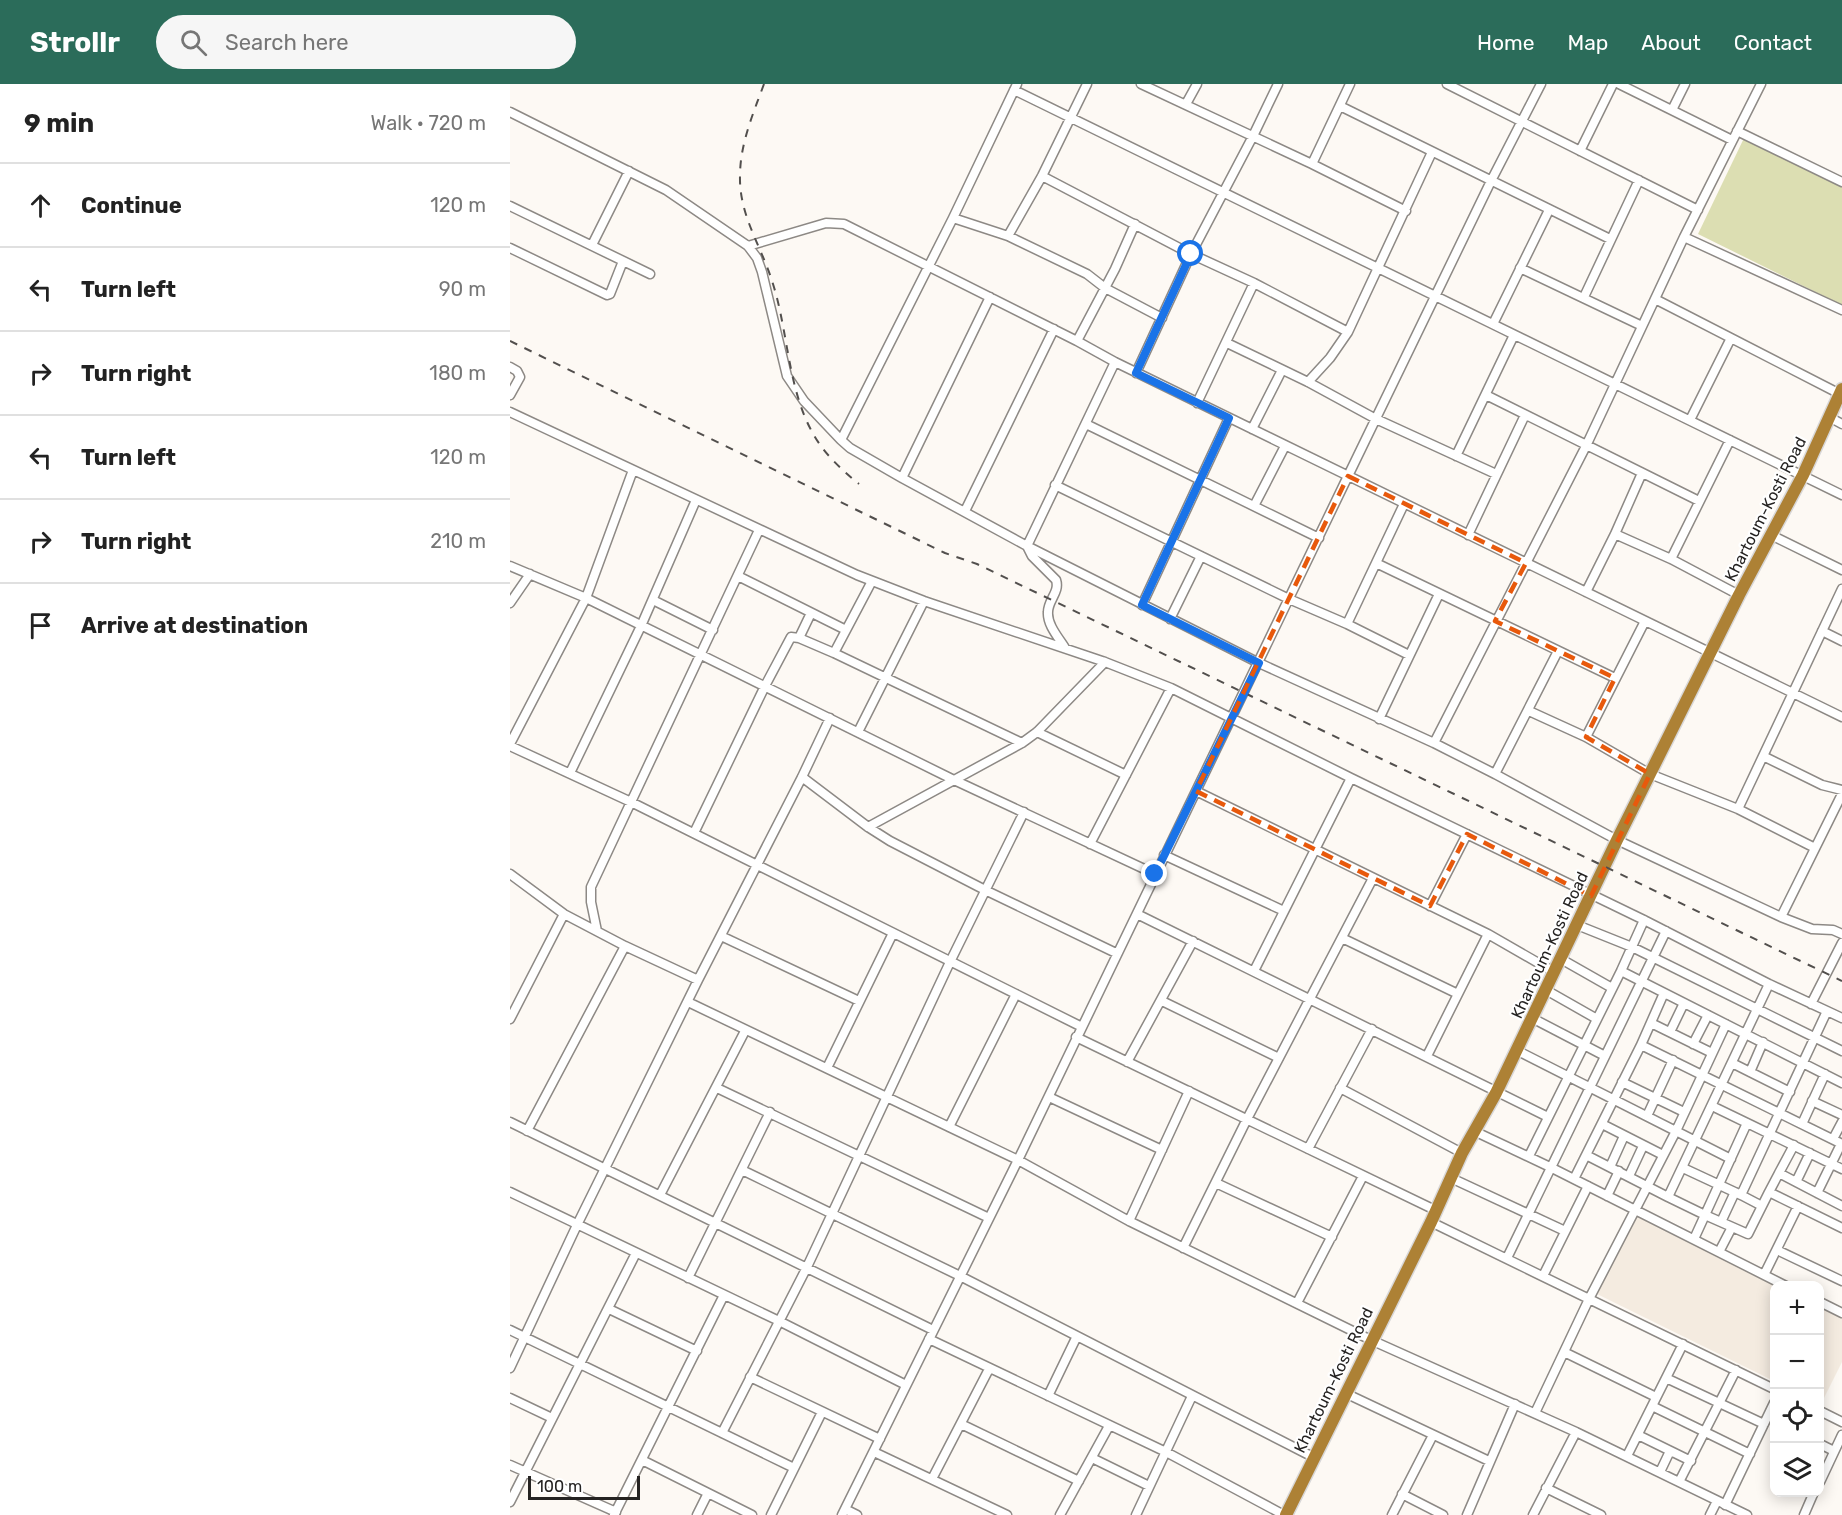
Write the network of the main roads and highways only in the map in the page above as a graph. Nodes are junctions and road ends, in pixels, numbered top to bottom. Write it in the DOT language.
graph roads {
  1 [pos="1841,392"];
  2 [pos="1285,1515"];
  1 -- 2 [label="highway, Khartoum-Kosti Road"];
}
